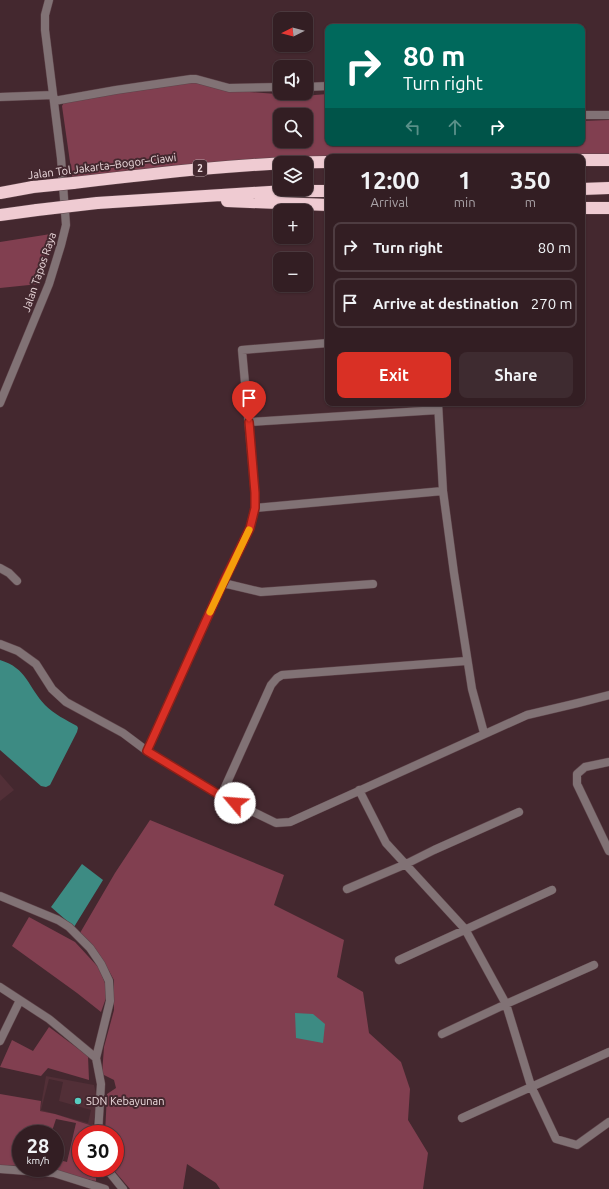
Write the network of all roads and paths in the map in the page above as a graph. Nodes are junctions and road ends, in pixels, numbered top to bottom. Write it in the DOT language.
graph roads {
  1 [pos="49,0"];
  2 [pos="325,86"];
  3 [pos="273,87"];
  4 [pos="313,87"];
  5 [pos="0,96"];
  6 [pos="54,98"];
  7 [pos="585,115"];
  8 [pos="609,115"];
  9 [pos="585,160"];
  10 [pos="609,160"];
  11 [pos="325,162"];
  12 [pos="609,188"];
  13 [pos="585,189"];
  14 [pos="325,191"];
  15 [pos="0,193"];
  16 [pos="121,201"];
  17 [pos="325,205"];
  18 [pos="585,208"];
  19 [pos="609,208"];
  20 [pos="0,215"];
  21 [pos="325,343"];
  22 [pos="2,390"];
  23 [pos="0,403"];
  24 [pos="438,406"];
  25 [pos="249,422"];
  26 [pos="443,491"];
  27 [pos="255,508"];
  28 [pos="0,568"];
  29 [pos="17,581"];
  30 [pos="223,583"];
  31 [pos="373,584"];
  32 [pos="0,644"];
  33 [pos="466,661"];
  34 [pos="609,695"];
  35 [pos="484,734"];
  36 [pos="147,751"];
  37 [pos="609,762"];
  38 [pos="359,790"];
  39 [pos="221,796"];
  40 [pos="519,812"];
  41 [pos="609,851"];
  42 [pos="406,864"];
  43 [pos="348,889"];
  44 [pos="552,890"];
  45 [pos="0,896"];
  46 [pos="465,929"];
  47 [pos="399,960"];
  48 [pos="594,965"];
  49 [pos="0,987"];
  50 [pos="20,1000"];
  51 [pos="506,1004"];
  52 [pos="442,1034"];
  53 [pos="0,1041"];
  54 [pos="609,1052"];
  55 [pos="96,1058"];
  56 [pos="531,1086"];
  57 [pos="462,1118"];
  58 [pos="609,1122"];
  59 [pos="99,1125"];
  60 [pos="0,1169"];
  61 [pos="113,1177"];
  62 [pos="105,1189"];
  63 [pos="123,1189"];
  1 -- 6 [label="street, Jalan Tapos Raya"];
  2 -- 4 [label="street"];
  3 -- 6 [label="street"];
  5 -- 6 [label="street"];
  6 -- 22 [label="street, Jalan Tapos Raya"];
  7 -- 8 [label="street"];
  9 -- 10 [label="highway"];
  11 -- 15 [label="highway, Jalan Tol Jakarta–Bogor–Ciawi / 2, bridge"];
  12 -- 13 [label="highway"];
  14 -- 16 [label="highway"];
  16 -- 17 [label="highway"];
  16 -- 20 [label="highway, bridge"];
  18 -- 19 [label="highway"];
  21 -- 25 [label="street"];
  22 -- 23 [label="street, Jalan Tapos Raya"];
  24 -- 25 [label="street"];
  24 -- 26 [label="street"];
  25 -- 27 [label="street"];
  26 -- 27 [label="street"];
  26 -- 33 [label="street"];
  27 -- 30 [label="street"];
  28 -- 29 [label="street"];
  30 -- 31 [label="street"];
  30 -- 36 [label="street"];
  32 -- 36 [label="street"];
  33 -- 35 [label="street"];
  33 -- 39 [label="street"];
  34 -- 35 [label="street"];
  35 -- 38 [label="street"];
  36 -- 39 [label="street"];
  37 -- 41 [label="street"];
  38 -- 39 [label="street"];
  38 -- 42 [label="street"];
  40 -- 42 [label="street"];
  42 -- 43 [label="street"];
  42 -- 46 [label="street"];
  44 -- 46 [label="street"];
  45 -- 55 [label="street"];
  46 -- 47 [label="street"];
  46 -- 51 [label="street"];
  48 -- 51 [label="street"];
  49 -- 50 [label="street"];
  50 -- 53 [label="street"];
  50 -- 55 [label="street"];
  51 -- 52 [label="street"];
  51 -- 56 [label="street"];
  54 -- 56 [label="street"];
  55 -- 59 [label="street"];
  56 -- 57 [label="street"];
  56 -- 58 [label="street"];
  60 -- 62 [label="street"];
  61 -- 63 [label="street"];
}
